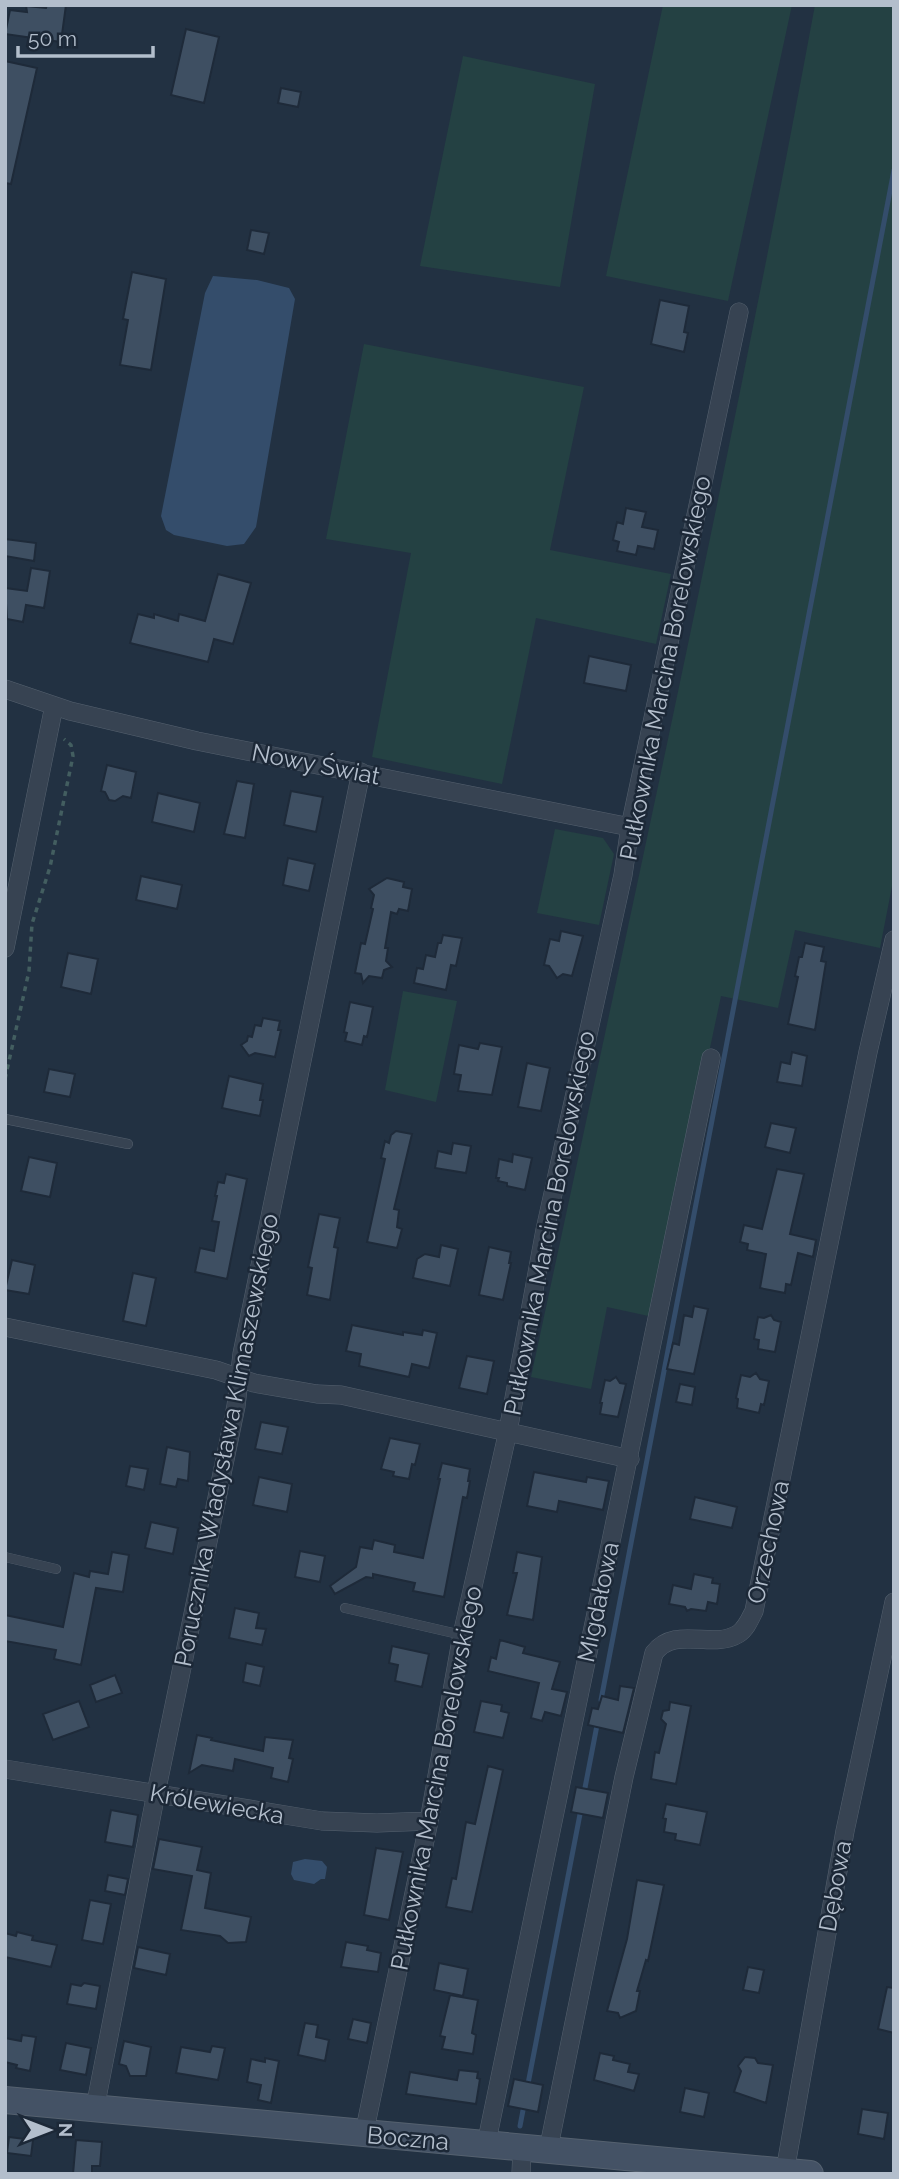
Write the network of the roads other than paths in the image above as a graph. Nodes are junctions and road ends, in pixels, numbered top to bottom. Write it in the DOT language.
graph roads {
  1 [pos="739,312"];
  2 [pos="5,689"];
  3 [pos="54,706"];
  4 [pos="361,772"];
  5 [pos="630,827"];
  6 [pos="894,940"];
  7 [pos="5,948"];
  8 [pos="711,1058"];
  9 [pos="5,1119"];
  10 [pos="128,1144"];
  11 [pos="5,1326"];
  12 [pos="238,1378"];
  13 [pos="508,1431"];
  14 [pos="630,1459"];
  15 [pos="5,1557"];
  16 [pos="56,1569"];
  17 [pos="894,1602"];
  18 [pos="345,1608"];
  19 [pos="462,1635"];
  20 [pos="5,1769"];
  21 [pos="156,1793"];
  22 [pos="429,1821"];
  23 [pos="5,2100"];
  24 [pos="95,2108"];
  25 [pos="364,2134"];
  26 [pos="486,2146"];
  27 [pos="530,2158"];
  28 [pos="798,2173"];
  1 -- 5 [label="street, Pułkownika Marcina Borelowskiego"];
  2 -- 3 [label="street, Nowy Świat"];
  3 -- 4 [label="street, Nowy Świat"];
  3 -- 7 [label="street"];
  4 -- 5 [label="street, Nowy Świat"];
  4 -- 12 [label="street, Porucznika Władysława Klimaszewskiego"];
  5 -- 13 [label="street, Pułkownika Marcina Borelowskiego"];
  6 -- 27 [label="street, Orzechowa"];
  8 -- 14 [label="street, Migdałowa"];
  9 -- 10 [label="lane"];
  11 -- 12 [label="street"];
  12 -- 13 [label="street"];
  12 -- 21 [label="street, Porucznika Władysława Klimaszewskiego"];
  13 -- 14 [label="street"];
  13 -- 19 [label="street, Pułkownika Marcina Borelowskiego"];
  14 -- 26 [label="street, Migdałowa"];
  15 -- 16 [label="lane"];
  17 -- 28 [label="street, Dębowa"];
  18 -- 19 [label="lane"];
  19 -- 22 [label="street, Pułkownika Marcina Borelowskiego"];
  20 -- 21 [label="street, Królewiecka"];
  21 -- 22 [label="street, Królewiecka"];
  21 -- 24 [label="street, Porucznika Władysława Klimaszewskiego"];
  22 -- 25 [label="street, Pułkownika Marcina Borelowskiego"];
  23 -- 24 [label="street, Boczna"];
  24 -- 25 [label="street, Boczna"];
  25 -- 26 [label="street, Boczna"];
  26 -- 27 [label="street, Boczna"];
  27 -- 28 [label="street, Boczna"];
}
